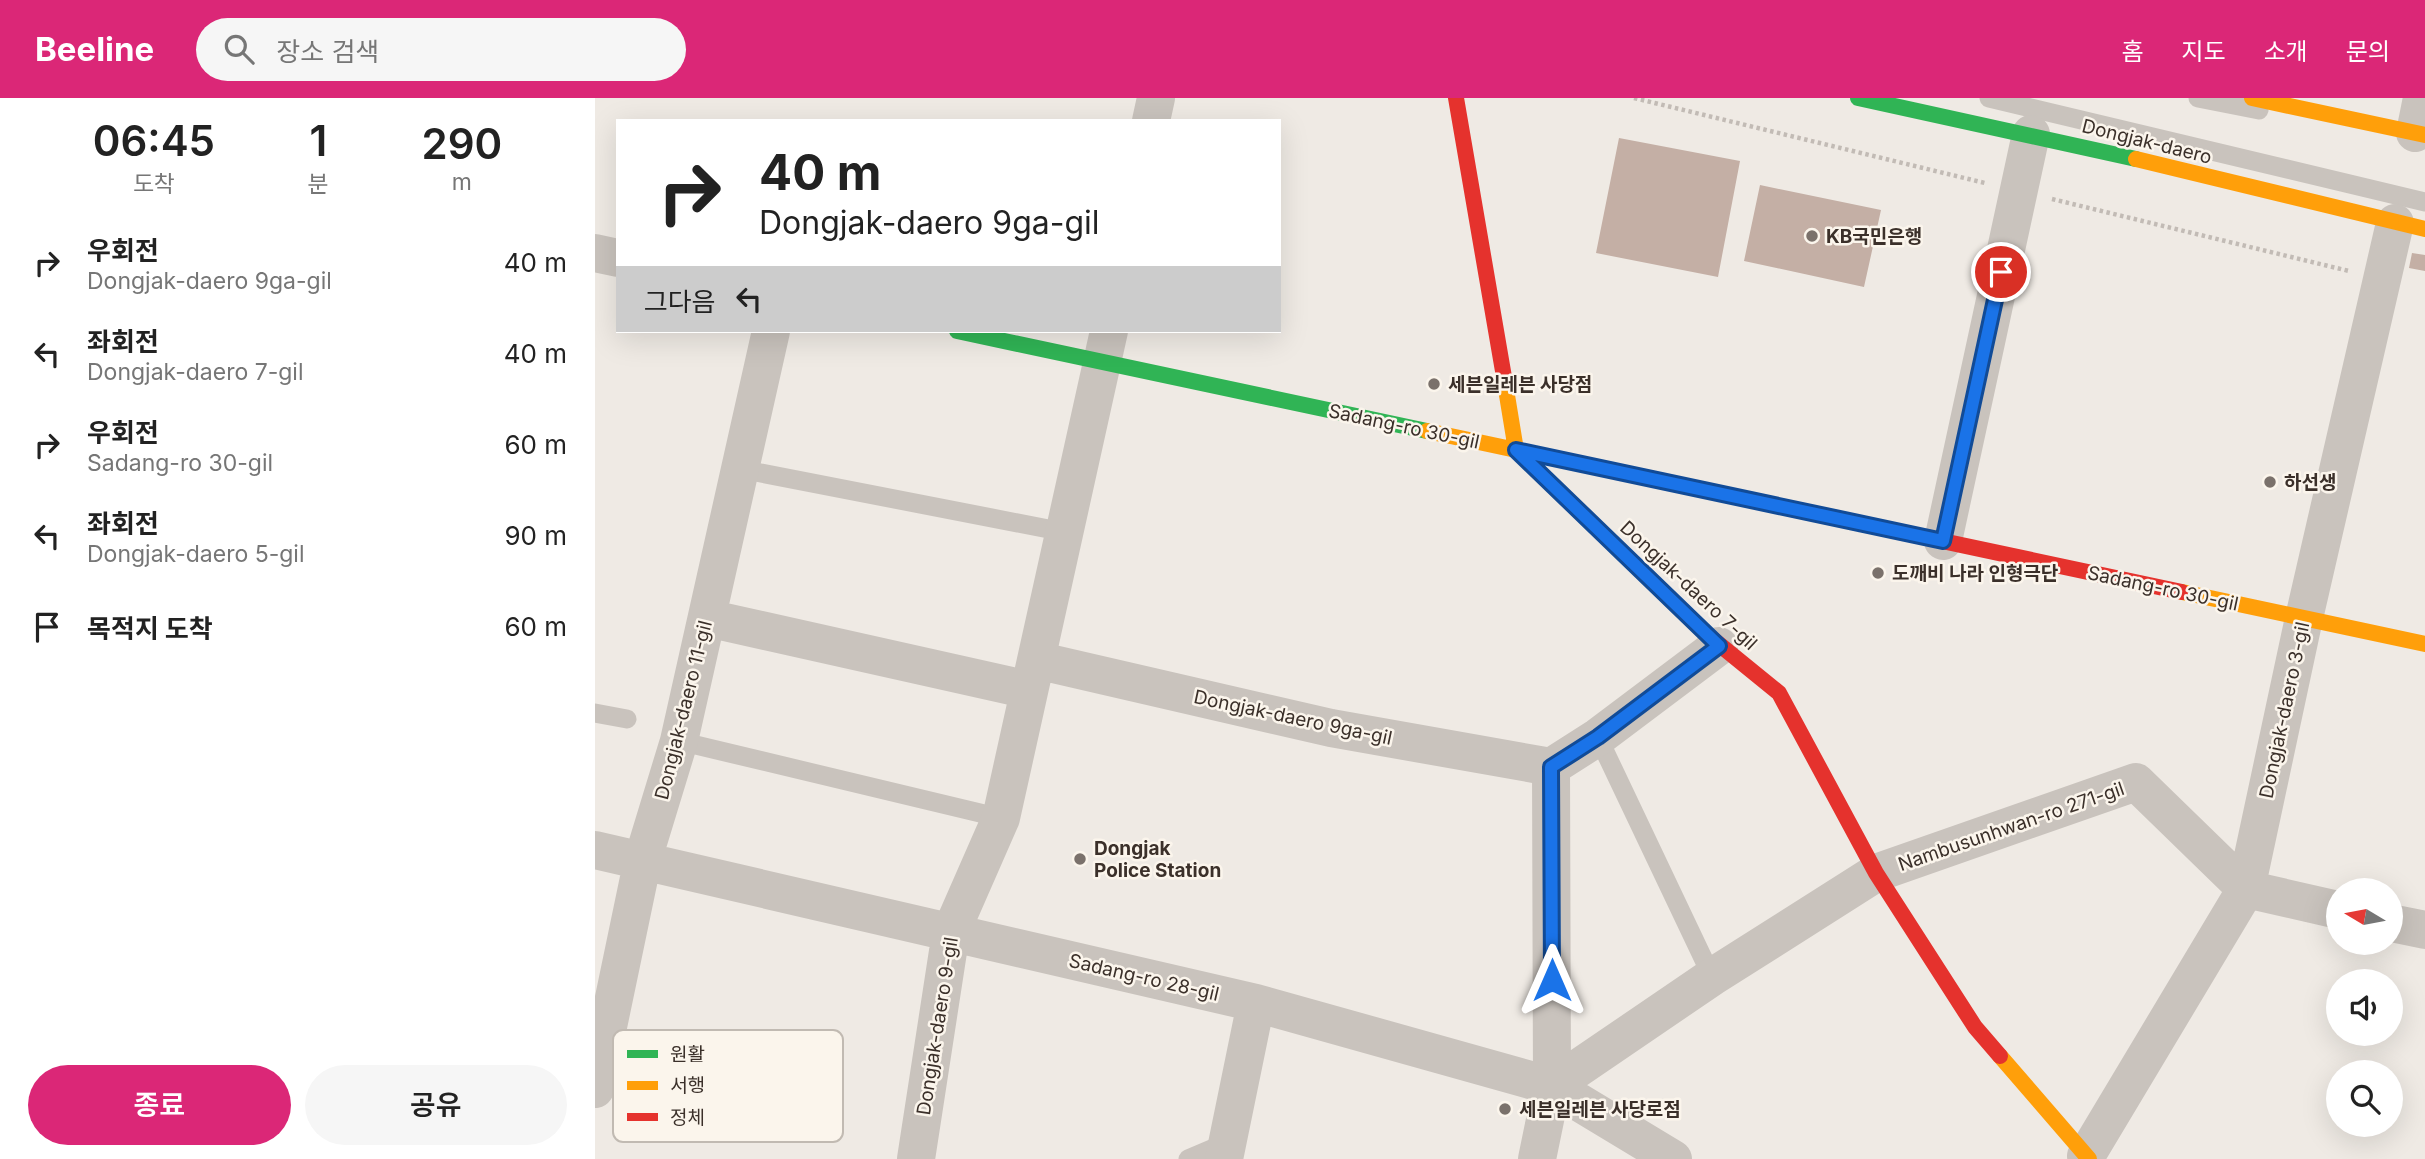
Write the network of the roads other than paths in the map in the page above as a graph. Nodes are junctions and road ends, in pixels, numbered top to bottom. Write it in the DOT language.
graph roads {
  1 [pos="1156,98"];
  2 [pos="1456,98"];
  3 [pos="1858,98"];
  4 [pos="1989,98"];
  5 [pos="2199,98"];
  6 [pos="2252,98"];
  7 [pos="1151,119"];
  8 [pos="2422,127"];
  9 [pos="2031,134"];
  10 [pos="2415,218"];
  11 [pos="595,254"];
  12 [pos="616,258"];
  13 [pos="771,333"];
  14 [pos="977,333"];
  15 [pos="1105,346"];
  16 [pos="1516,450"];
  17 [pos="740,469"];
  18 [pos="1065,532"];
  19 [pos="1943,541"];
  20 [pos="707,618"];
  21 [pos="2304,618"];
  22 [pos="2425,644"];
  23 [pos="1719,646"];
  24 [pos="1033,675"];
  25 [pos="595,713"];
  26 [pos="627,719"];
  27 [pos="1598,737"];
  28 [pos="679,741"];
  29 [pos="1551,767"];
  30 [pos="1001,818"];
  31 [pos="595,850"];
  32 [pos="643,859"];
  33 [pos="1876,873"];
  34 [pos="2246,889"];
  35 [pos="2326,908"];
  36 [pos="2403,925"];
  37 [pos="2425,930"];
  38 [pos="951,932"];
  39 [pos="1711,977"];
  40 [pos="1256,1003"];
  41 [pos="1552,1086"];
  42 [pos="595,1089"];
  43 [pos="1226,1151"];
  44 [pos="2086,1158"];
  45 [pos="916,1159"];
  46 [pos="1188,1159"];
  47 [pos="1537,1159"];
  48 [pos="1673,1159"];
  1 -- 7 [label="street"];
  2 -- 16 [label="street"];
  3 -- 9 [label="street, Dongjak-daero"];
  4 -- 10 [label="lane"];
  5 -- 8 [label="lane"];
  6 -- 8 [label="street"];
  9 -- 10 [label="street, Dongjak-daero"];
  9 -- 19 [label="street"];
  10 -- 21 [label="street, Dongjak-daero 3-gil"];
  11 -- 12 [label="street"];
  13 -- 17 [label="street, Dongjak-daero 11-gil"];
  14 -- 15 [label="street, Sadang-ro 30-gil"];
  15 -- 16 [label="street, Sadang-ro 30-gil"];
  15 -- 18 [label="street, Dongjak-daero 9-gil"];
  16 -- 19 [label="street, Sadang-ro 30-gil"];
  16 -- 23 [label="street, Dongjak-daero 7-gil"];
  17 -- 18 [label="lane"];
  17 -- 20 [label="street, Dongjak-daero 11-gil"];
  18 -- 24 [label="street, Dongjak-daero 9-gil"];
  19 -- 21 [label="street, Sadang-ro 30-gil"];
  20 -- 24 [label="street"];
  20 -- 28 [label="street, Dongjak-daero 11-gil"];
  21 -- 22 [label="street, Sadang-ro 30-gil"];
  21 -- 34 [label="street, Dongjak-daero 3-gil"];
  23 -- 27 [label="street"];
  23 -- 33 [label="street, Dongjak-daero 7-gil"];
  24 -- 29 [label="street, Dongjak-daero 9ga-gil"];
  24 -- 30 [label="street, Dongjak-daero 9-gil"];
  25 -- 26 [label="lane"];
  27 -- 29 [label="street"];
  27 -- 39 [label="lane"];
  28 -- 30 [label="lane"];
  28 -- 32 [label="street, Dongjak-daero 11-gil"];
  29 -- 41 [label="street"];
  30 -- 38 [label="street, Dongjak-daero 9-gil"];
  31 -- 32 [label="street, Sadang-ro 28-gil"];
  32 -- 38 [label="street, Sadang-ro 28-gil"];
  32 -- 42 [label="street, Dongjak-daero 11-gil"];
  33 -- 34 [label="street, Nambusunhwan-ro 271-gil"];
  33 -- 39 [label="street, Nambusunhwan-ro 271-gil"];
  33 -- 44 [label="street, Dongjak-daero 7-gil"];
  34 -- 35 [label="street"];
  34 -- 44 [label="street, Dongjak-daero 3-gil"];
  36 -- 37 [label="street"];
  38 -- 40 [label="street, Sadang-ro 28-gil"];
  38 -- 45 [label="street, Dongjak-daero 9-gil"];
  39 -- 41 [label="street, Nambusunhwan-ro 271-gil"];
  40 -- 41 [label="street, Sadang-ro 28-gil"];
  40 -- 43 [label="street"];
  41 -- 47 [label="street"];
  41 -- 48 [label="street, Sadang-ro 28-gil"];
  43 -- 46 [label="lane"];
}
